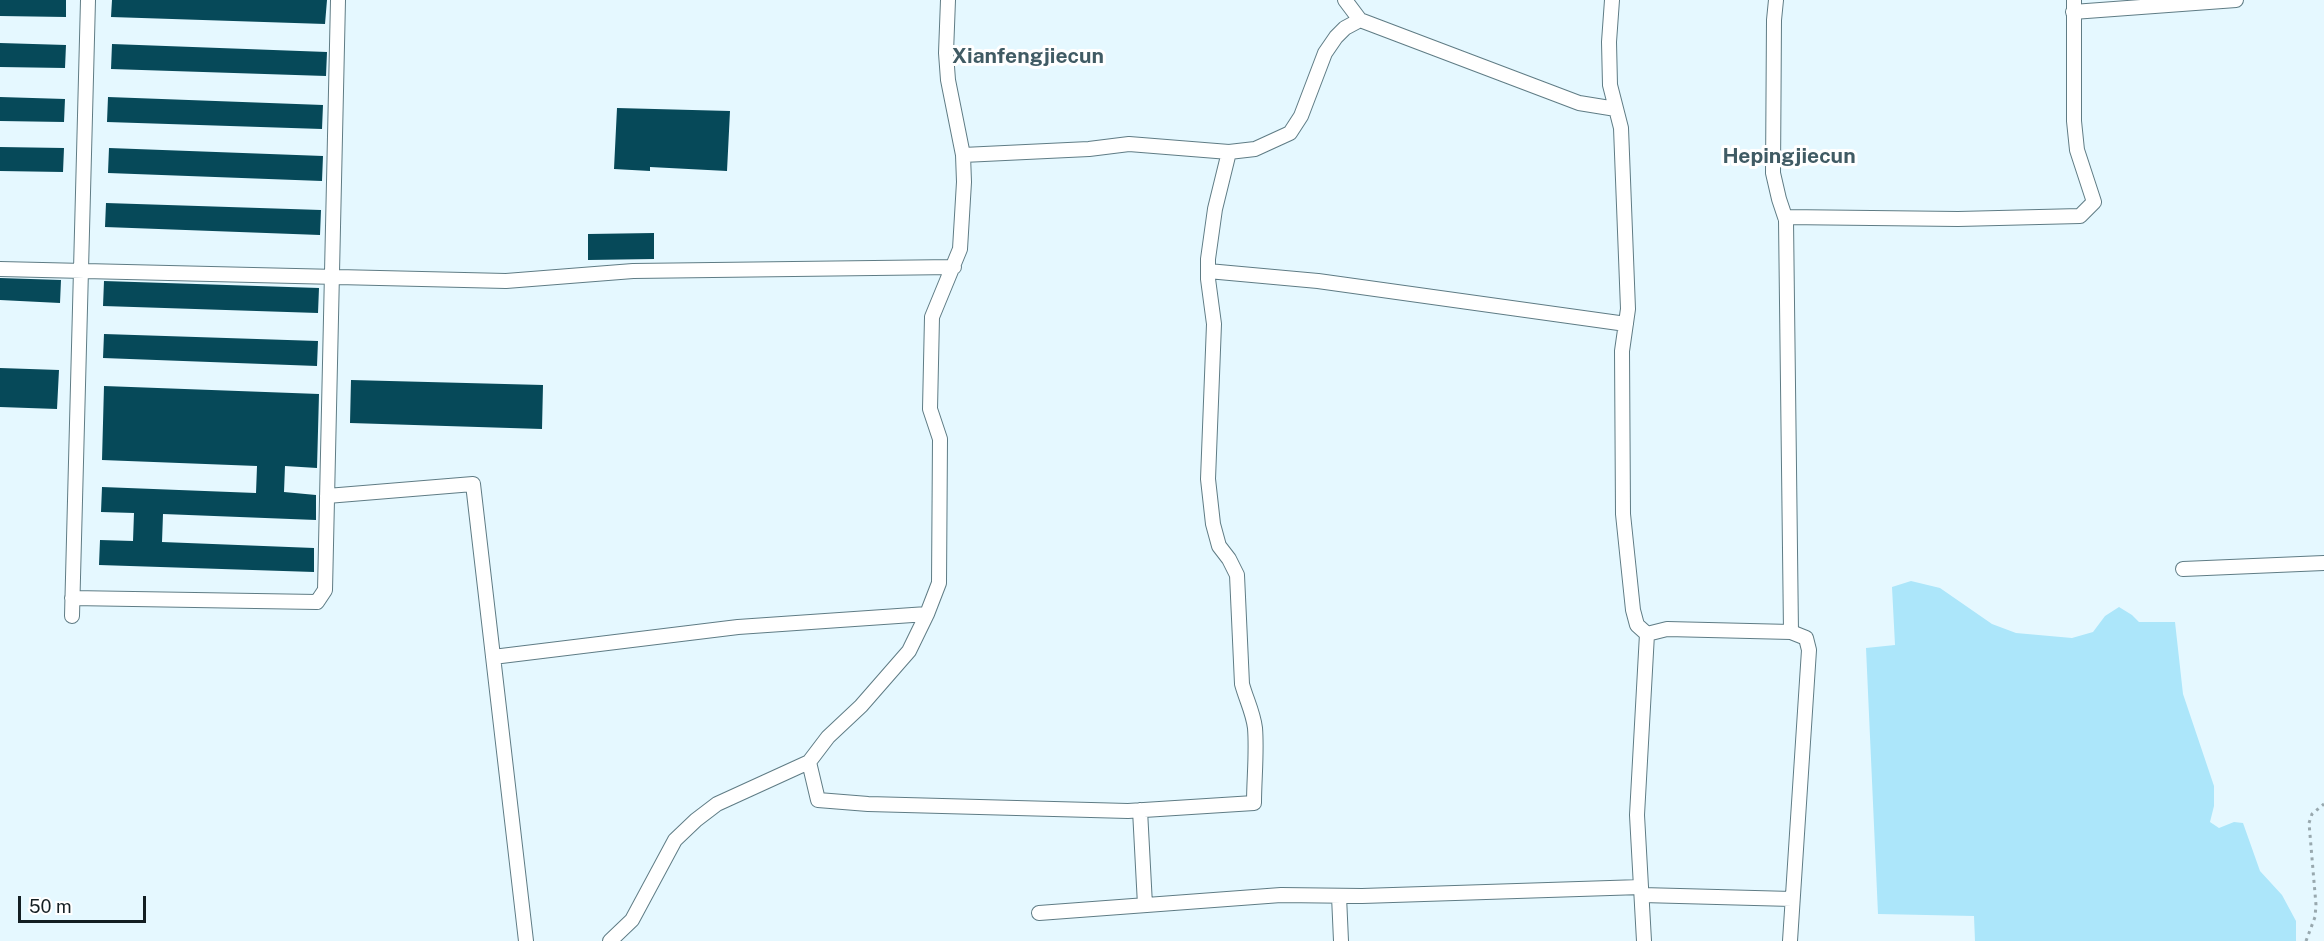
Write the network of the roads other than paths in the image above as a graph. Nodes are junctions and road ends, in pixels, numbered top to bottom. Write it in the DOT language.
graph roads {
  1 [pos="88,0"];
  2 [pos="338,0"];
  3 [pos="948,0"];
  4 [pos="1345,0"];
  5 [pos="1612,0"];
  6 [pos="1776,0"];
  7 [pos="2236,0"];
  8 [pos="2074,6"];
  9 [pos="1360,20"];
  10 [pos="1616,109"];
  11 [pos="1229,152"];
  12 [pos="963,155"];
  13 [pos="1785,217"];
  14 [pos="954,267"];
  15 [pos="0,269"];
  16 [pos="81,271"];
  17 [pos="1208,271"];
  18 [pos="332,276"];
  19 [pos="1626,324"];
  20 [pos="327,496"];
  21 [pos="2324,563"];
  22 [pos="2183,569"];
  23 [pos="72,598"];
  24 [pos="927,614"];
  25 [pos="72,616"];
  26 [pos="1791,632"];
  27 [pos="1647,634"];
  28 [pos="493,657"];
  29 [pos="809,762"];
  30 [pos="1140,810"];
  31 [pos="1641,891"];
  32 [pos="1339,896"];
  33 [pos="1792,899"];
  34 [pos="1145,905"];
  35 [pos="1039,913"];
  36 [pos="526,941"];
  37 [pos="610,941"];
  38 [pos="1341,941"];
  39 [pos="1644,941"];
  40 [pos="1790,941"];
  1 -- 16 [label="street"];
  2 -- 18 [label="street"];
  3 -- 12 [label="street"];
  4 -- 9 [label="street"];
  5 -- 10 [label="street"];
  6 -- 13 [label="street"];
  7 -- 8 [label="street"];
  8 -- 13 [label="street"];
  9 -- 10 [label="street"];
  9 -- 11 [label="street"];
  10 -- 19 [label="street"];
  11 -- 12 [label="street"];
  11 -- 17 [label="street"];
  12 -- 14 [label="street"];
  13 -- 26 [label="street"];
  14 -- 18 [label="street"];
  14 -- 24 [label="street"];
  15 -- 16 [label="street"];
  16 -- 18 [label="street"];
  16 -- 23 [label="street"];
  17 -- 19 [label="street"];
  17 -- 30 [label="street"];
  18 -- 20 [label="street"];
  19 -- 27 [label="street"];
  20 -- 23 [label="street"];
  20 -- 28 [label="street"];
  21 -- 22 [label="street"];
  23 -- 25 [label="street"];
  24 -- 28 [label="street"];
  24 -- 29 [label="street"];
  26 -- 27 [label="street"];
  26 -- 33 [label="street"];
  27 -- 31 [label="street"];
  28 -- 36 [label="street"];
  29 -- 30 [label="street"];
  29 -- 37 [label="street"];
  30 -- 34 [label="street"];
  31 -- 32 [label="street"];
  31 -- 33 [label="street"];
  31 -- 39 [label="street"];
  32 -- 34 [label="street"];
  32 -- 38 [label="street"];
  33 -- 40 [label="street"];
  34 -- 35 [label="street"];
}
